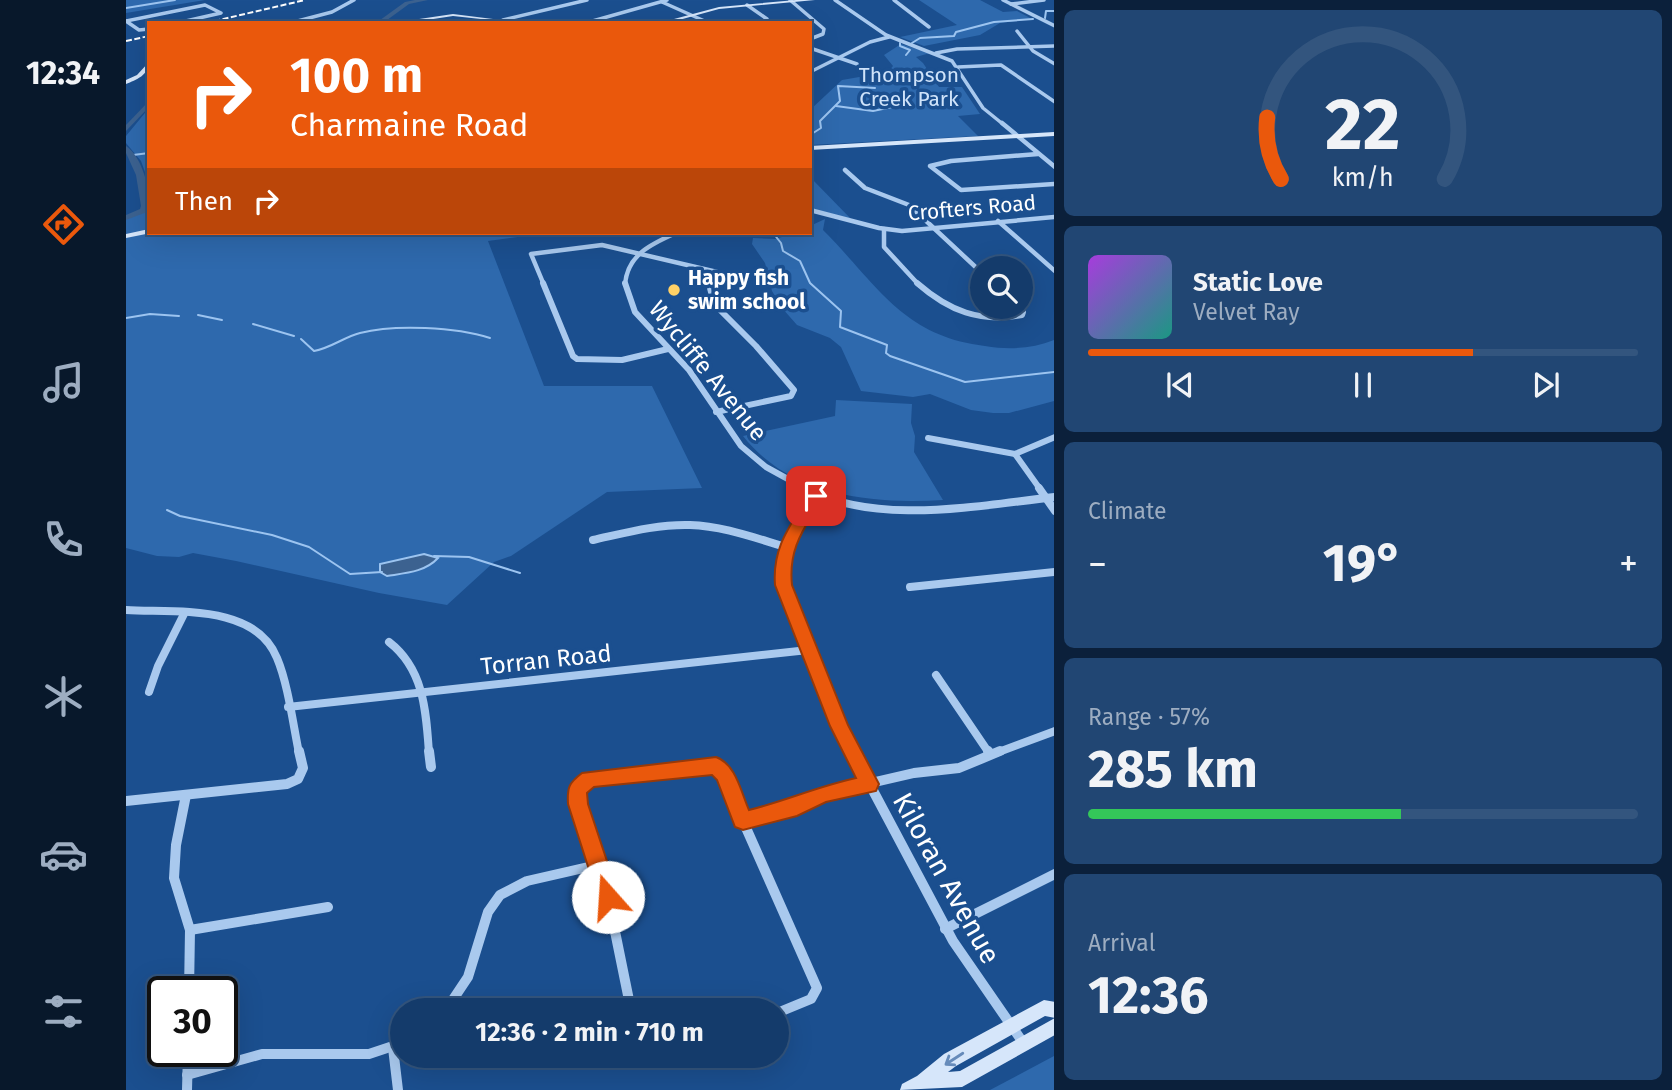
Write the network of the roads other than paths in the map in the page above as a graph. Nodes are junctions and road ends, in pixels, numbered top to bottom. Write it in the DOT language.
graph roads {
  1 [pos="354,0"];
  2 [pos="587,0"];
  3 [pos="667,0"];
  4 [pos="813,0"];
  5 [pos="835,0"];
  6 [pos="894,0"];
  7 [pos="1003,0"];
  8 [pos="1044,0"];
  9 [pos="661,1"];
  10 [pos="791,1"];
  11 [pos="1011,4"];
  12 [pos="747,5"];
  13 [pos="692,14"];
  14 [pos="126,21"];
  15 [pos="186,21"];
  16 [pos="298,21"];
  17 [pos="406,21"];
  18 [pos="504,21"];
  19 [pos="592,21"];
  20 [pos="668,21"];
  21 [pos="705,21"];
  22 [pos="766,21"];
  23 [pos="1053,25"];
  24 [pos="929,27"];
  25 [pos="147,29"];
  26 [pos="1017,31"];
  27 [pos="889,37"];
  28 [pos="812,38"];
  29 [pos="1029,46"];
  30 [pos="1054,46"];
  31 [pos="812,49"];
  32 [pos="936,53"];
  33 [pos="839,58"];
  34 [pos="857,64"];
  35 [pos="1054,64"];
  36 [pos="147,66"];
  37 [pos="958,67"];
  38 [pos="812,71"];
  39 [pos="126,82"];
  40 [pos="1054,102"];
  41 [pos="1054,134"];
  42 [pos="1013,136"];
  43 [pos="812,148"];
  44 [pos="1038,154"];
  45 [pos="1054,167"];
  46 [pos="845,170"];
  47 [pos="1054,184"];
  48 [pos="812,211"];
  49 [pos="1054,217"];
  50 [pos="998,221"];
  51 [pos="884,229"];
  52 [pos="934,229"];
  53 [pos="147,231"];
  54 [pos="671,235"];
  55 [pos="126,236"];
  56 [pos="639,253"];
  57 [pos="970,262"];
  58 [pos="1054,271"];
  59 [pos="970,316"];
  60 [pos="668,349"];
  61 [pos="716,412"];
  62 [pos="1054,437"];
  63 [pos="928,438"];
  64 [pos="1015,454"];
  65 [pos="816,496"];
  66 [pos="1054,497"];
  67 [pos="1045,498"];
  68 [pos="1054,511"];
  69 [pos="593,540"];
  70 [pos="786,547"];
  71 [pos="1054,572"];
  72 [pos="909,587"];
  73 [pos="126,610"];
  74 [pos="184,614"];
  75 [pos="389,642"];
  76 [pos="808,650"];
  77 [pos="936,675"];
  78 [pos="149,692"];
  79 [pos="421,693"];
  80 [pos="288,707"];
  81 [pos="1054,731"];
  82 [pos="990,754"];
  83 [pos="432,767"];
  84 [pos="869,784"];
  85 [pos="186,795"];
  86 [pos="126,801"];
  87 [pos="743,821"];
  88 [pos="597,865"];
  89 [pos="1054,874"];
  90 [pos="328,907"];
  91 [pos="945,929"];
  92 [pos="190,930"];
  93 [pos="189,976"];
  94 [pos="456,998"];
  95 [pos="629,998"];
  96 [pos="789,1008"];
  97 [pos="1054,1010"];
  98 [pos="1010,1026"];
  99 [pos="1054,1026"];
  100 [pos="1024,1044"];
  101 [pos="390,1047"];
  102 [pos="187,1067"];
  103 [pos="398,1068"];
  104 [pos="187,1075"];
  105 [pos="916,1086"];
  106 [pos="187,1090"];
  107 [pos="398,1090"];
  1 -- 16 [label="street"];
  2 -- 18 [label="street"];
  3 -- 9 [label="street"];
  4 -- 10 [label="street"];
  5 -- 27 [label="street"];
  6 -- 24 [label="street"];
  7 -- 11 [label="street"];
  8 -- 11 [label="street"];
  9 -- 13 [label="street"];
  9 -- 19 [label="street"];
  10 -- 12 [label="street"];
  10 -- 28 [label="street"];
  11 -- 23 [label="street"];
  12 -- 13 [label="street"];
  12 -- 22 [label="street"];
  13 -- 20 [label="street"];
  13 -- 21 [label="street"];
  14 -- 15 [label="street"];
  14 -- 25 [label="street"];
  17 -- 18 [label="street"];
  26 -- 29 [label="street"];
  27 -- 32 [label="street"];
  27 -- 33 [label="street"];
  29 -- 30 [label="street"];
  29 -- 32 [label="street"];
  29 -- 35 [label="street"];
  31 -- 33 [label="street"];
  32 -- 37 [label="street"];
  33 -- 34 [label="street"];
  33 -- 38 [label="street"];
  36 -- 39 [label="street"];
  37 -- 40 [label="street"];
  37 -- 42 [label="street"];
  41 -- 42 [label="street"];
  42 -- 43 [label="street"];
  42 -- 44 [label="street"];
  44 -- 45 [label="street"];
  44 -- 47 [label="street"];
  46 -- 52 [label="street"];
  48 -- 51 [label="street, Crofters Road"];
  49 -- 50 [label="street, Crofters Road"];
  50 -- 52 [label="street, Crofters Road"];
  50 -- 58 [label="street"];
  51 -- 52 [label="street, Crofters Road"];
  51 -- 59 [label="street"];
  52 -- 57 [label="street"];
  53 -- 55 [label="street"];
  54 -- 56 [label="street"];
  56 -- 60 [label="street, Wycliffe Avenue"];
  56 -- 60 [label="street"];
  56 -- 61 [label="street"];
  60 -- 61 [label="street, Wycliffe Avenue"];
  61 -- 65 [label="street, Wycliffe Avenue"];
  62 -- 64 [label="street"];
  63 -- 64 [label="street"];
  64 -- 67 [label="street"];
  65 -- 67 [label="street, Wycliffe Avenue"];
  65 -- 70 [label="street, Kiloran Avenue"];
  66 -- 67 [label="street, Wycliffe Avenue"];
  67 -- 68 [label="street"];
  69 -- 70 [label="street"];
  70 -- 76 [label="street, Kiloran Avenue"];
  71 -- 72 [label="street"];
  73 -- 74 [label="street"];
  74 -- 78 [label="street"];
  74 -- 80 [label="street"];
  75 -- 79 [label="street"];
  76 -- 79 [label="street, Torran Road"];
  76 -- 84 [label="street, Kiloran Avenue"];
  77 -- 82 [label="street"];
  79 -- 80 [label="street, Torran Road"];
  79 -- 83 [label="street"];
  80 -- 85 [label="street"];
  81 -- 82 [label="street"];
  82 -- 84 [label="street"];
  84 -- 87 [label="street"];
  84 -- 91 [label="street, Kiloran Avenue"];
  85 -- 86 [label="street"];
  85 -- 92 [label="street"];
  87 -- 88 [label="street"];
  87 -- 96 [label="street"];
  88 -- 94 [label="street"];
  88 -- 95 [label="street"];
  89 -- 91 [label="street"];
  90 -- 92 [label="street"];
  91 -- 98 [label="street, Kiloran Avenue"];
  92 -- 93 [label="street"];
  97 -- 98 [label="street"];
  98 -- 100 [label="street, Kiloran Avenue"];
  98 -- 105 [label="street, one-way"];
  99 -- 100 [label="street"];
  100 -- 105 [label="street"];
  101 -- 104 [label="street"];
  102 -- 104 [label="street"];
  103 -- 107 [label="street"];
  104 -- 106 [label="street"];
}
